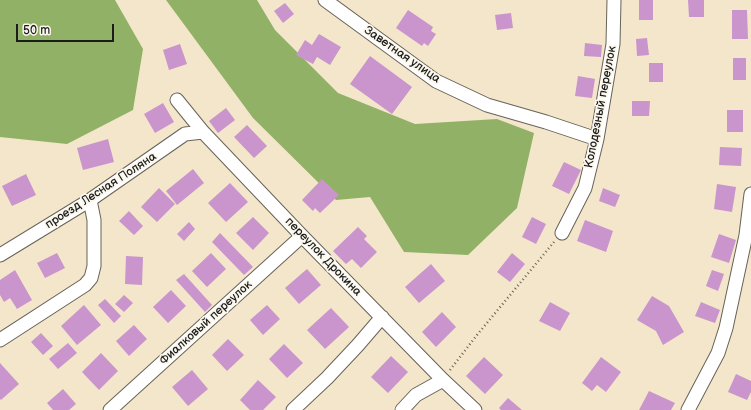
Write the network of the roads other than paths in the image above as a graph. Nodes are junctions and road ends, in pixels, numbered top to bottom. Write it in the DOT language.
graph roads {
  1 [pos="325,0"];
  2 [pos="614,0"];
  3 [pos="177,100"];
  4 [pos="203,132"];
  5 [pos="597,139"];
  6 [pos="751,194"];
  7 [pos="90,200"];
  8 [pos="562,233"];
  9 [pos="302,236"];
  10 [pos="0,255"];
  11 [pos="382,317"];
  12 [pos="0,340"];
  13 [pos="443,380"];
  14 [pos="110,410"];
  15 [pos="293,410"];
  16 [pos="402,410"];
  17 [pos="475,410"];
  18 [pos="688,410"];
  1 -- 5 [label="street, Заветная улица"];
  2 -- 5 [label="street, Колодезный переулок"];
  3 -- 4 [label="street, переулок Дрокина"];
  4 -- 7 [label="street, проезд Лесная Поляна"];
  4 -- 9 [label="street, переулок Дрокина"];
  5 -- 8 [label="street, Колодезный переулок"];
  6 -- 18 [label="street"];
  7 -- 10 [label="street, проезд Лесная Поляна"];
  7 -- 12 [label="street"];
  9 -- 11 [label="street, переулок Дрокина"];
  9 -- 14 [label="street, Фиалковый переулок"];
  11 -- 13 [label="street, переулок Дрокина"];
  11 -- 15 [label="street"];
  13 -- 16 [label="street"];
  13 -- 17 [label="street, переулок Дрокина"];
}
